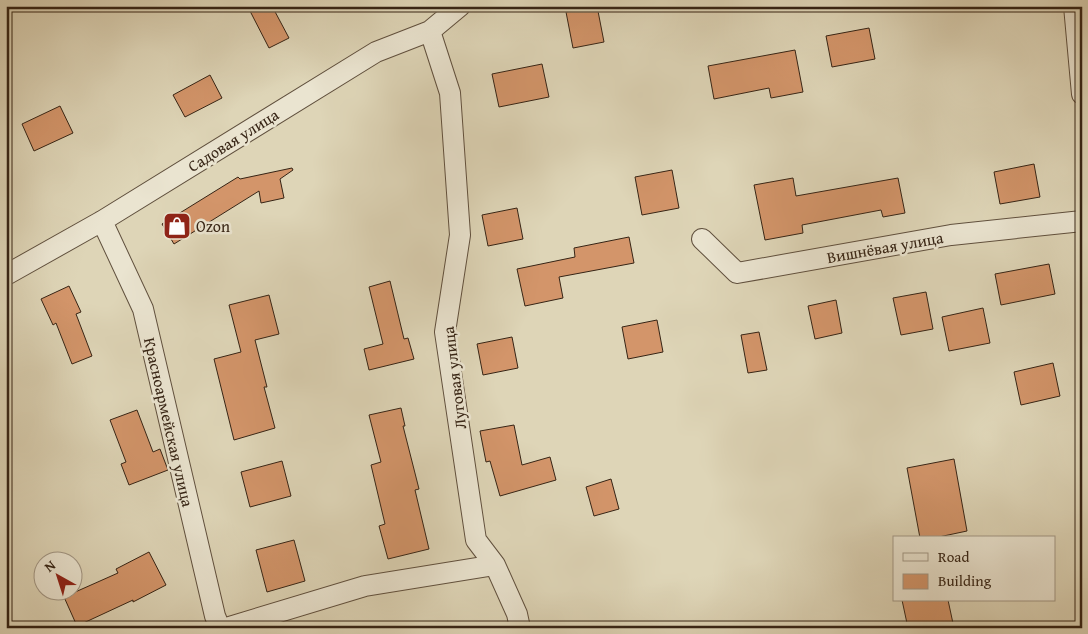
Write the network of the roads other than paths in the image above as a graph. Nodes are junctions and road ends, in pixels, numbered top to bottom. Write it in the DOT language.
graph roads {
  1 [pos="460,6"];
  2 [pos="1074,6"];
  3 [pos="430,31"];
  4 [pos="1082,94"];
  5 [pos="102,221"];
  6 [pos="1082,221"];
  7 [pos="702,239"];
  8 [pos="6,275"];
  9 [pos="495,565"];
  10 [pos="220,628"];
  11 [pos="226,628"];
  12 [pos="520,628"];
  1 -- 3 [label="street, Садовая улица"];
  2 -- 4 [label="street"];
  3 -- 5 [label="street, Садовая улица"];
  3 -- 9 [label="street, Луговая улица"];
  5 -- 8 [label="street, Садовая улица"];
  5 -- 10 [label="street, Красноармейская улица"];
  6 -- 7 [label="street, Вишнёвая улица"];
  9 -- 11 [label="street"];
  9 -- 12 [label="street, Луговая улица"];
}
